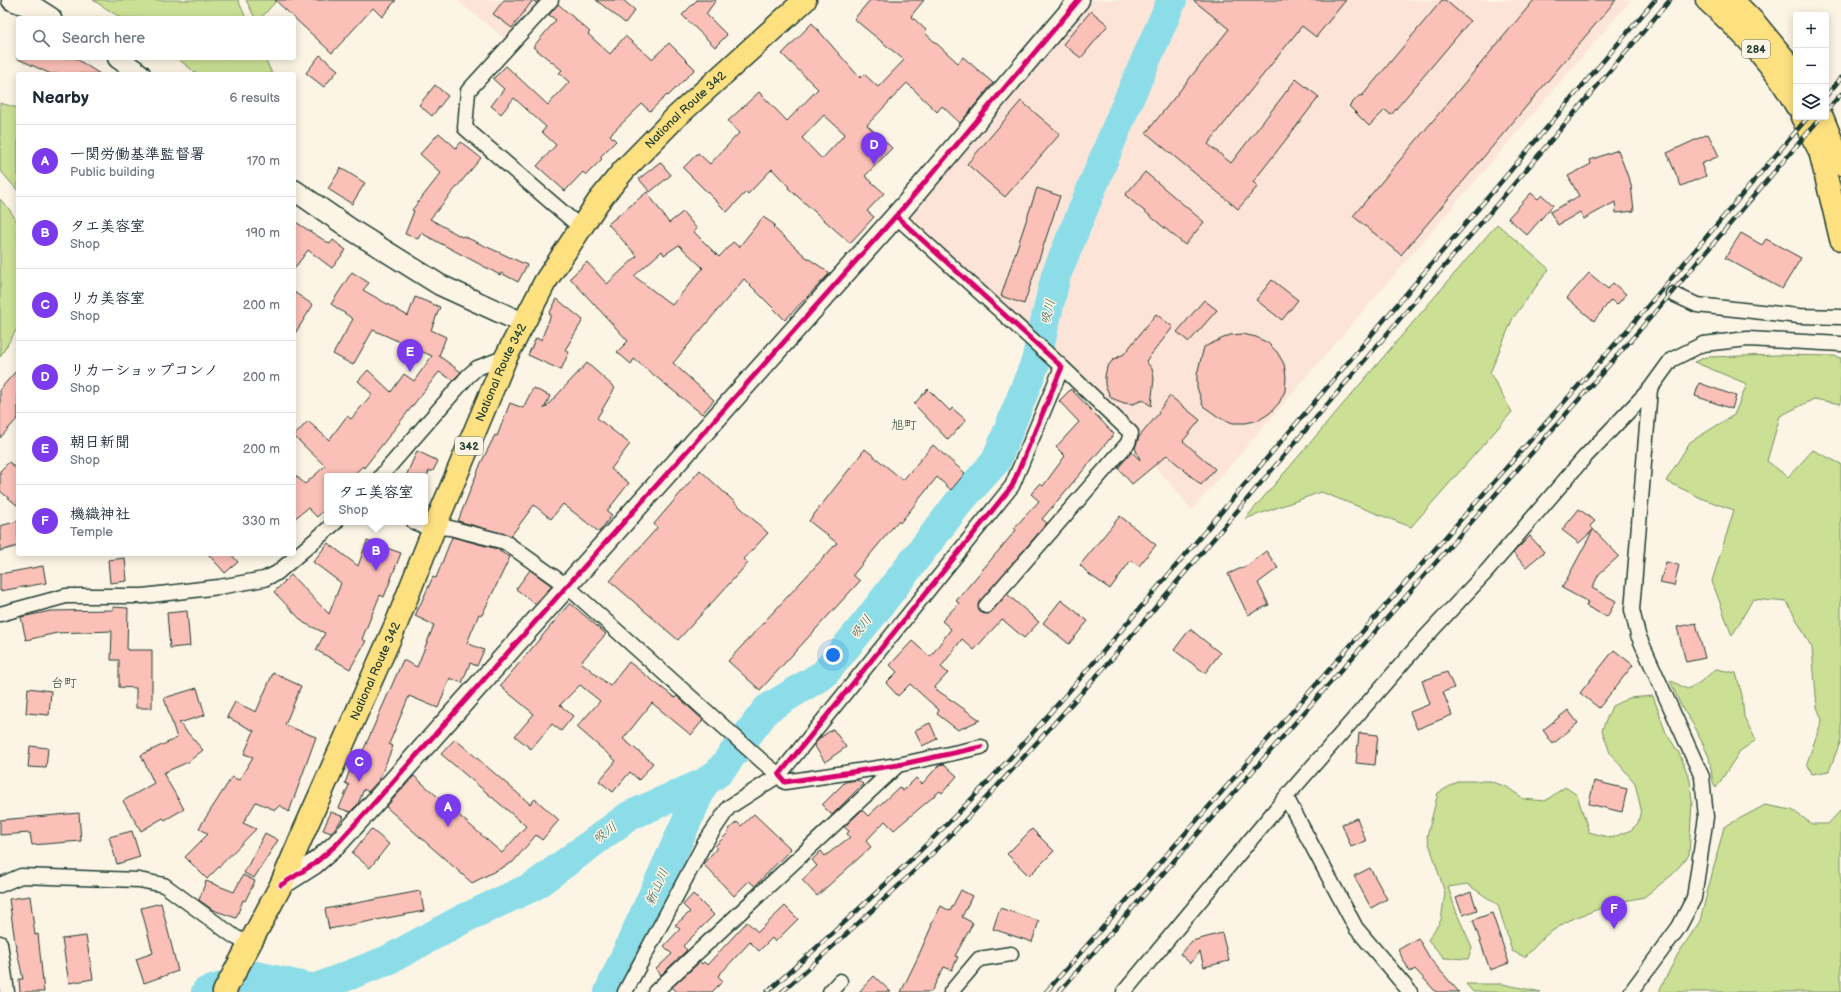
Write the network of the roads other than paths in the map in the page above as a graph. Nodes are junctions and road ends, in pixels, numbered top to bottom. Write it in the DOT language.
graph roads {
  1 [pos="12,0"];
  2 [pos="551,0"];
  3 [pos="805,0"];
  4 [pos="1078,0"];
  5 [pos="1707,0"];
  6 [pos="1732,0"];
  7 [pos="48,16"];
  8 [pos="121,60"];
  9 [pos="1793,69"];
  10 [pos="137,72"];
  11 [pos="1793,100"];
  12 [pos="1804,120"];
  13 [pos="1823,120"];
  14 [pos="1841,164"];
  15 [pos="296,191"];
  16 [pos="896,216"];
  17 [pos="580,227"];
  18 [pos="1841,239"];
  19 [pos="1673,294"];
  20 [pos="1841,317"];
  21 [pos="523,322"];
  22 [pos="1841,344"];
  23 [pos="506,357"];
  24 [pos="1058,363"];
  25 [pos="1650,389"];
  26 [pos="385,473"];
  27 [pos="333,525"];
  28 [pos="422,525"];
  29 [pos="434,526"];
  30 [pos="568,587"];
  31 [pos="986,606"];
  32 [pos="0,614"];
  33 [pos="982,747"];
  34 [pos="898,765"];
  35 [pos="779,775"];
  36 [pos="1286,797"];
  37 [pos="0,885"];
  38 [pos="281,885"];
  39 [pos="0,943"];
  40 [pos="244,954"];
  41 [pos="1011,954"];
  42 [pos="840,981"];
  43 [pos="6,992"];
  44 [pos="224,992"];
  45 [pos="624,992"];
  46 [pos="656,992"];
  47 [pos="830,992"];
  48 [pos="951,992"];
  49 [pos="1124,992"];
  50 [pos="1410,992"];
  51 [pos="1631,992"];
  1 -- 7 [label="street"];
  2 -- 17 [label="street"];
  3 -- 17 [label="highway, National Route 342 / 342"];
  4 -- 16 [label="street"];
  5 -- 11 [label="highway, 284"];
  6 -- 9 [label="highway, 284"];
  8 -- 10 [label="street"];
  12 -- 18 [label="highway"];
  13 -- 14 [label="highway"];
  15 -- 21 [label="street"];
  16 -- 24 [label="street"];
  16 -- 30 [label="street"];
  17 -- 21 [label="highway, National Route 342 / 342"];
  19 -- 20 [label="street"];
  21 -- 23 [label="highway, National Route 342 / 342"];
  22 -- 25 [label="street"];
  23 -- 26 [label="street"];
  23 -- 29 [label="highway, National Route 342 / 342"];
  24 -- 31 [label="street"];
  24 -- 35 [label="street"];
  25 -- 36 [label="street"];
  25 -- 51 [label="street"];
  27 -- 32 [label="street"];
  28 -- 29 [label="street"];
  29 -- 30 [label="street"];
  29 -- 38 [label="highway, National Route 342 / 342"];
  30 -- 35 [label="street"];
  30 -- 38 [label="street"];
  33 -- 34 [label="street"];
  34 -- 35 [label="street"];
  34 -- 46 [label="street"];
  35 -- 45 [label="street"];
  36 -- 49 [label="street"];
  36 -- 50 [label="street"];
  37 -- 40 [label="street"];
  38 -- 40 [label="highway, National Route 342 / 342"];
  39 -- 43 [label="street"];
  40 -- 44 [label="highway, National Route 342 / 342"];
  41 -- 48 [label="street"];
  42 -- 47 [label="street"];
}
